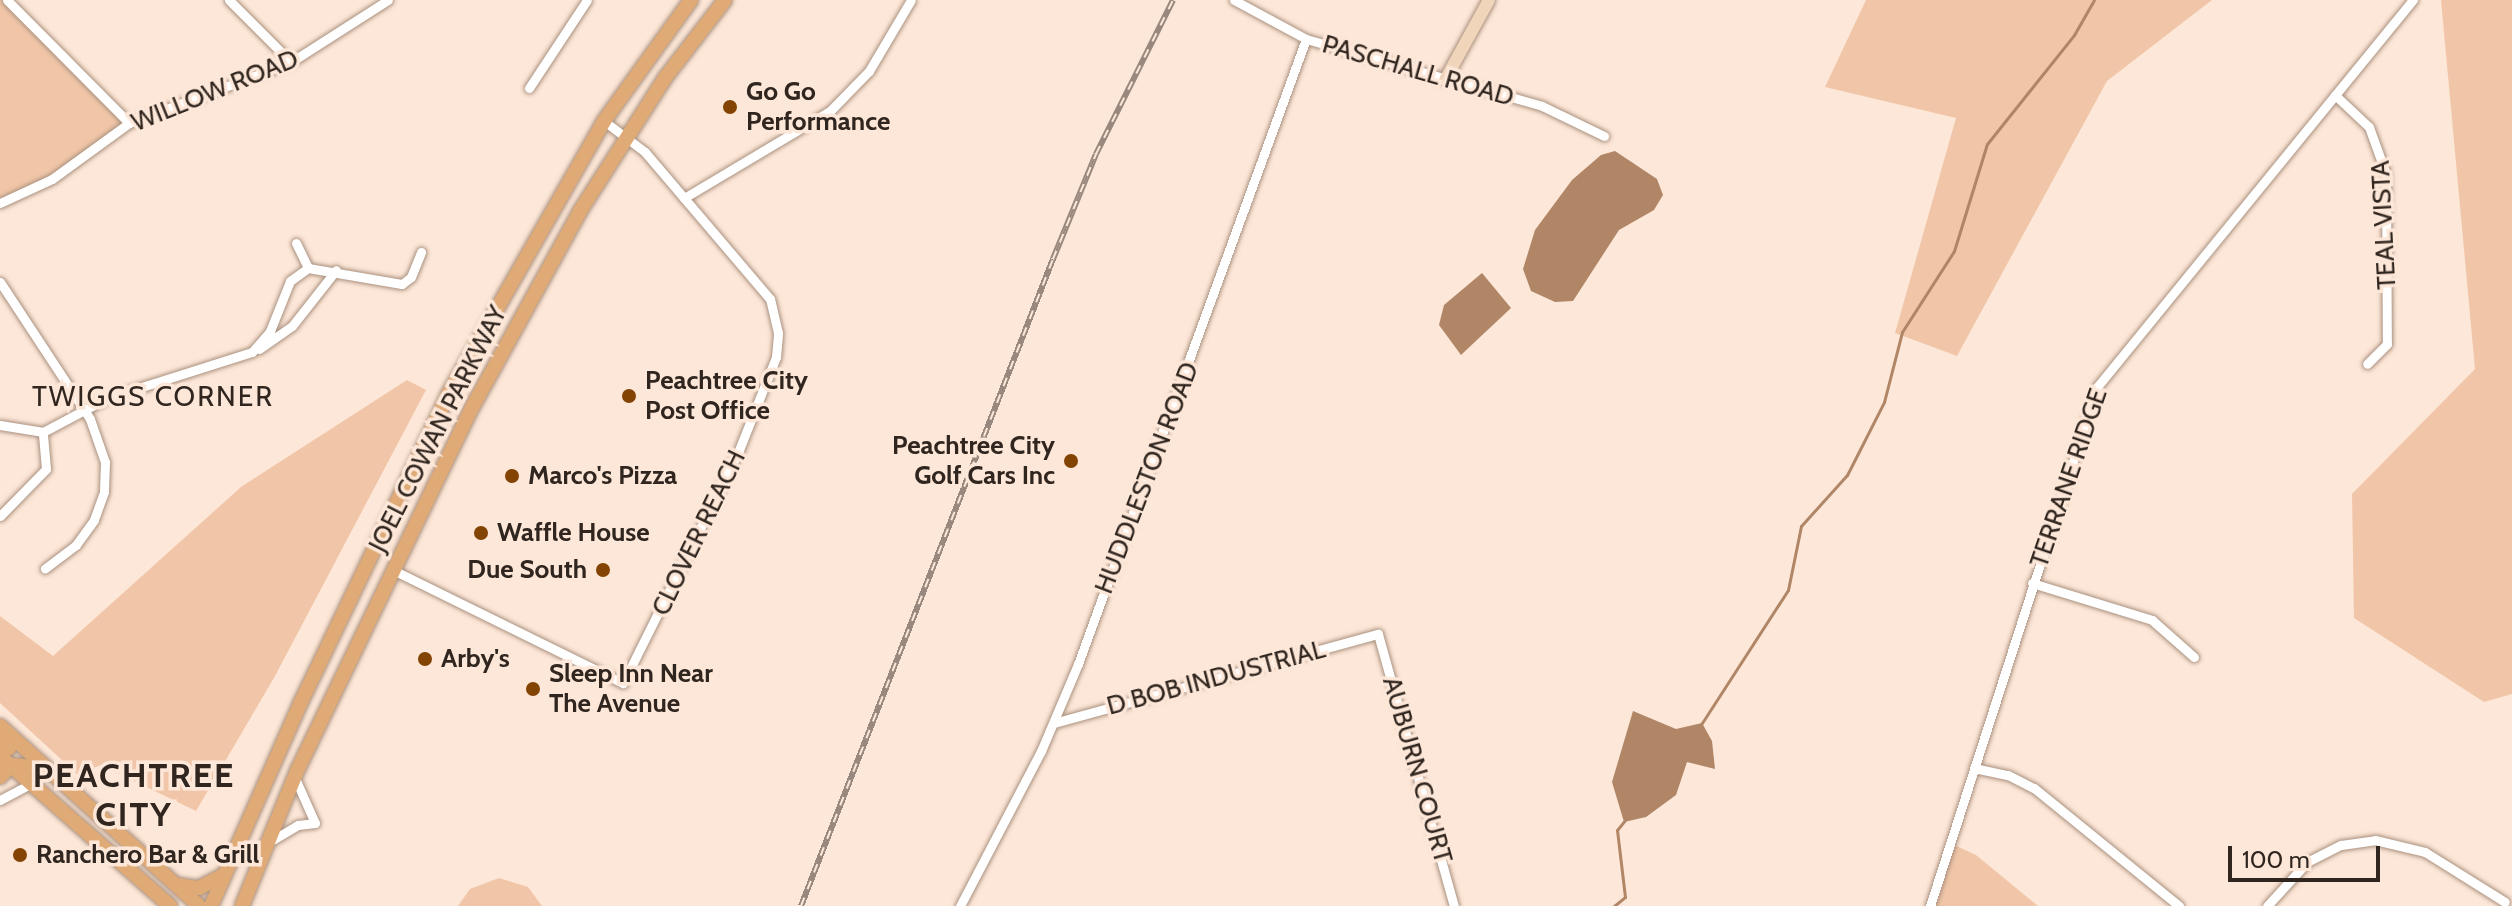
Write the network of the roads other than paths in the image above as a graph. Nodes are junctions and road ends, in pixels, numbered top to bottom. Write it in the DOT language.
graph roads {
  1 [pos="7,0"];
  2 [pos="229,0"];
  3 [pos="388,0"];
  4 [pos="587,0"];
  5 [pos="725,0"];
  6 [pos="911,0"];
  7 [pos="1234,0"];
  8 [pos="1489,0"];
  9 [pos="2413,0"];
  10 [pos="686,2"];
  11 [pos="1306,39"];
  12 [pos="291,62"];
  13 [pos="1445,80"];
  14 [pos="529,88"];
  15 [pos="2335,95"];
  16 [pos="604,121"];
  17 [pos="129,123"];
  18 [pos="627,136"];
  19 [pos="1604,136"];
  20 [pos="684,198"];
  21 [pos="0,203"];
  22 [pos="296,243"];
  23 [pos="421,252"];
  24 [pos="308,268"];
  25 [pos="336,270"];
  26 [pos="0,282"];
  27 [pos="252,352"];
  28 [pos="2367,364"];
  29 [pos="83,409"];
  30 [pos="0,425"];
  31 [pos="43,432"];
  32 [pos="0,516"];
  33 [pos="45,568"];
  34 [pos="393,570"];
  35 [pos="2032,583"];
  36 [pos="1378,634"];
  37 [pos="2194,657"];
  38 [pos="1054,723"];
  39 [pos="0,726"];
  40 [pos="7,740"];
  41 [pos="5,760"];
  42 [pos="1974,768"];
  43 [pos="0,777"];
  44 [pos="295,778"];
  45 [pos="32,783"];
  46 [pos="0,800"];
  47 [pos="118,831"];
  48 [pos="268,843"];
  49 [pos="223,874"];
  50 [pos="177,885"];
  51 [pos="2505,902"];
  52 [pos="170,906"];
  53 [pos="199,906"];
  54 [pos="211,906"];
  55 [pos="242,906"];
  56 [pos="960,906"];
  57 [pos="1454,906"];
  58 [pos="1930,906"];
  59 [pos="2179,906"];
  60 [pos="2267,906"];
  1 -- 17 [label="street"];
  2 -- 12 [label="street"];
  3 -- 12 [label="street, WILLOW ROAD"];
  4 -- 14 [label="street"];
  5 -- 18 [label="main road, JOEL COWAN PARKWAY"];
  6 -- 20 [label="street"];
  7 -- 11 [label="street, PASCHALL ROAD"];
  8 -- 13 [label="street"];
  9 -- 15 [label="street, TERRANE RIDGE"];
  10 -- 16 [label="main road, JOEL COWAN PARKWAY"];
  11 -- 13 [label="street, PASCHALL ROAD"];
  11 -- 38 [label="street, HUDDLESTON ROAD"];
  12 -- 17 [label="street, WILLOW ROAD"];
  13 -- 19 [label="street, PASCHALL ROAD"];
  15 -- 28 [label="street, TEAL VISTA"];
  15 -- 35 [label="street, TERRANE RIDGE"];
  16 -- 18 [label="street, CLOVER REACH"];
  16 -- 49 [label="main road, JOEL COWAN PARKWAY"];
  17 -- 21 [label="street, WILLOW ROAD"];
  18 -- 20 [label="street, CLOVER REACH"];
  18 -- 34 [label="main road, JOEL COWAN PARKWAY"];
  20 -- 34 [label="street, CLOVER REACH"];
  22 -- 24 [label="street"];
  23 -- 25 [label="street"];
  24 -- 25 [label="street"];
  24 -- 27 [label="street"];
  25 -- 27 [label="street"];
  26 -- 29 [label="street"];
  27 -- 29 [label="street"];
  29 -- 31 [label="street"];
  29 -- 33 [label="street"];
  30 -- 31 [label="street"];
  31 -- 32 [label="street"];
  34 -- 44 [label="main road, JOEL COWAN PARKWAY"];
  35 -- 37 [label="street"];
  35 -- 42 [label="street, TERRANE RIDGE"];
  36 -- 38 [label="street, D BOB INDUSTRIAL"];
  36 -- 57 [label="street, AUBURN COURT"];
  38 -- 56 [label="street, HUDDLESTON ROAD"];
  39 -- 40 [label="main road"];
  40 -- 47 [label="main road"];
  41 -- 43 [label="main road"];
  41 -- 45 [label="main road"];
  41 -- 47 [label="main road"];
  42 -- 58 [label="street, TERRANE RIDGE"];
  42 -- 59 [label="street"];
  44 -- 48 [label="main road, JOEL COWAN PARKWAY"];
  44 -- 48 [label="street"];
  45 -- 46 [label="street"];
  45 -- 52 [label="main road"];
  47 -- 50 [label="main road"];
  48 -- 55 [label="main road, JOEL COWAN PARKWAY"];
  49 -- 50 [label="main road"];
  49 -- 54 [label="main road, JOEL COWAN PARKWAY"];
  50 -- 53 [label="main road"];
  51 -- 60 [label="street"];
}
